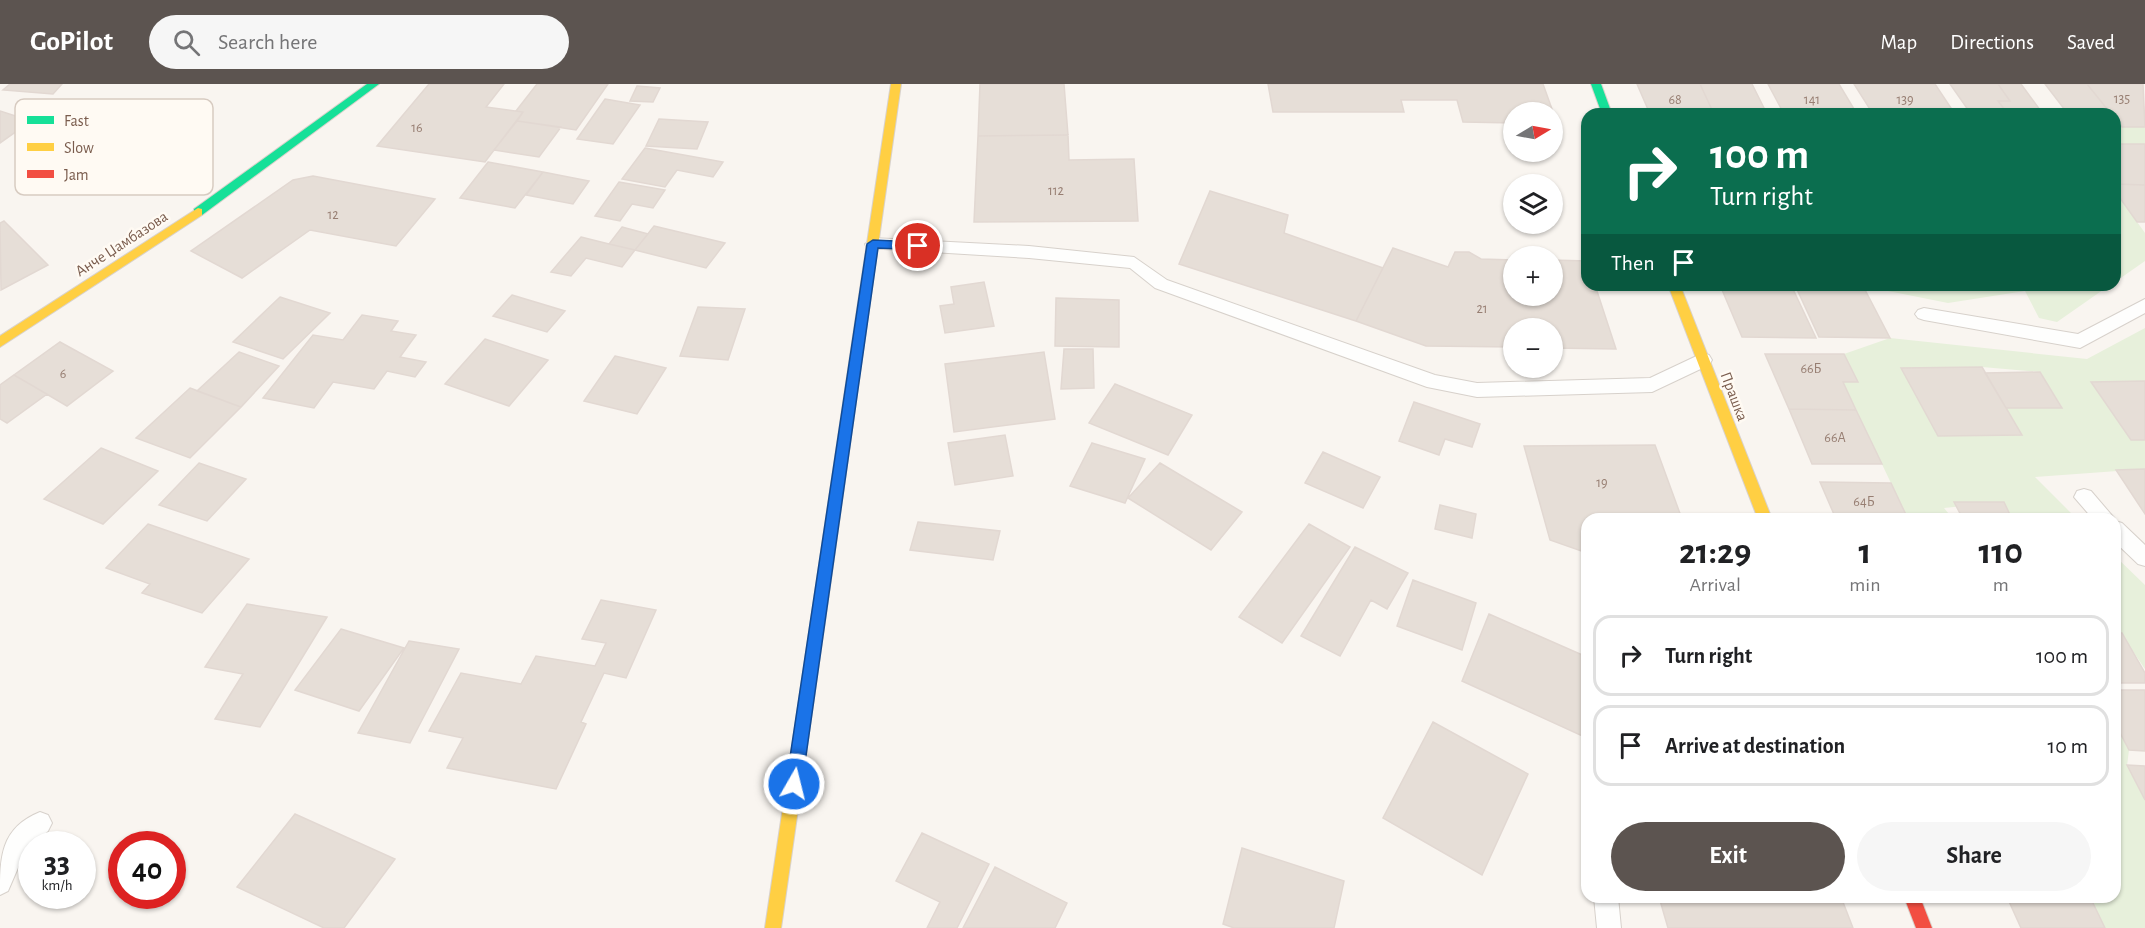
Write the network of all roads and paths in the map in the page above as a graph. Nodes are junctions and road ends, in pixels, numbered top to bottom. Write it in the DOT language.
graph roads {
  1 [pos="374,84"];
  2 [pos="896,84"];
  3 [pos="1596,84"];
  4 [pos="1605,108"];
  5 [pos="873,244"];
  6 [pos="1676,291"];
  7 [pos="2145,304"];
  8 [pos="1924,314"];
  9 [pos="0,342"];
  10 [pos="1703,360"];
  11 [pos="2084,497"];
  12 [pos="1763,513"];
  13 [pos="2099,513"];
  14 [pos="2121,534"];
  15 [pos="2145,558"];
  16 [pos="40,823"];
  17 [pos="0,883"];
  18 [pos="1607,903"];
  19 [pos="1914,903"];
  20 [pos="773,928"];
  21 [pos="1609,928"];
  22 [pos="1924,928"];
  1 -- 9 [label="street, Анче Џамбазова"];
  2 -- 5 [label="street"];
  3 -- 4 [label="street"];
  5 -- 10 [label="lane"];
  5 -- 20 [label="street"];
  6 -- 10 [label="street, Прашка"];
  7 -- 8 [label="lane"];
  10 -- 12 [label="street, Прашка"];
  11 -- 13 [label="lane"];
  14 -- 15 [label="lane"];
  16 -- 17 [label="lane"];
  18 -- 21 [label="lane"];
  19 -- 22 [label="street"];
}
